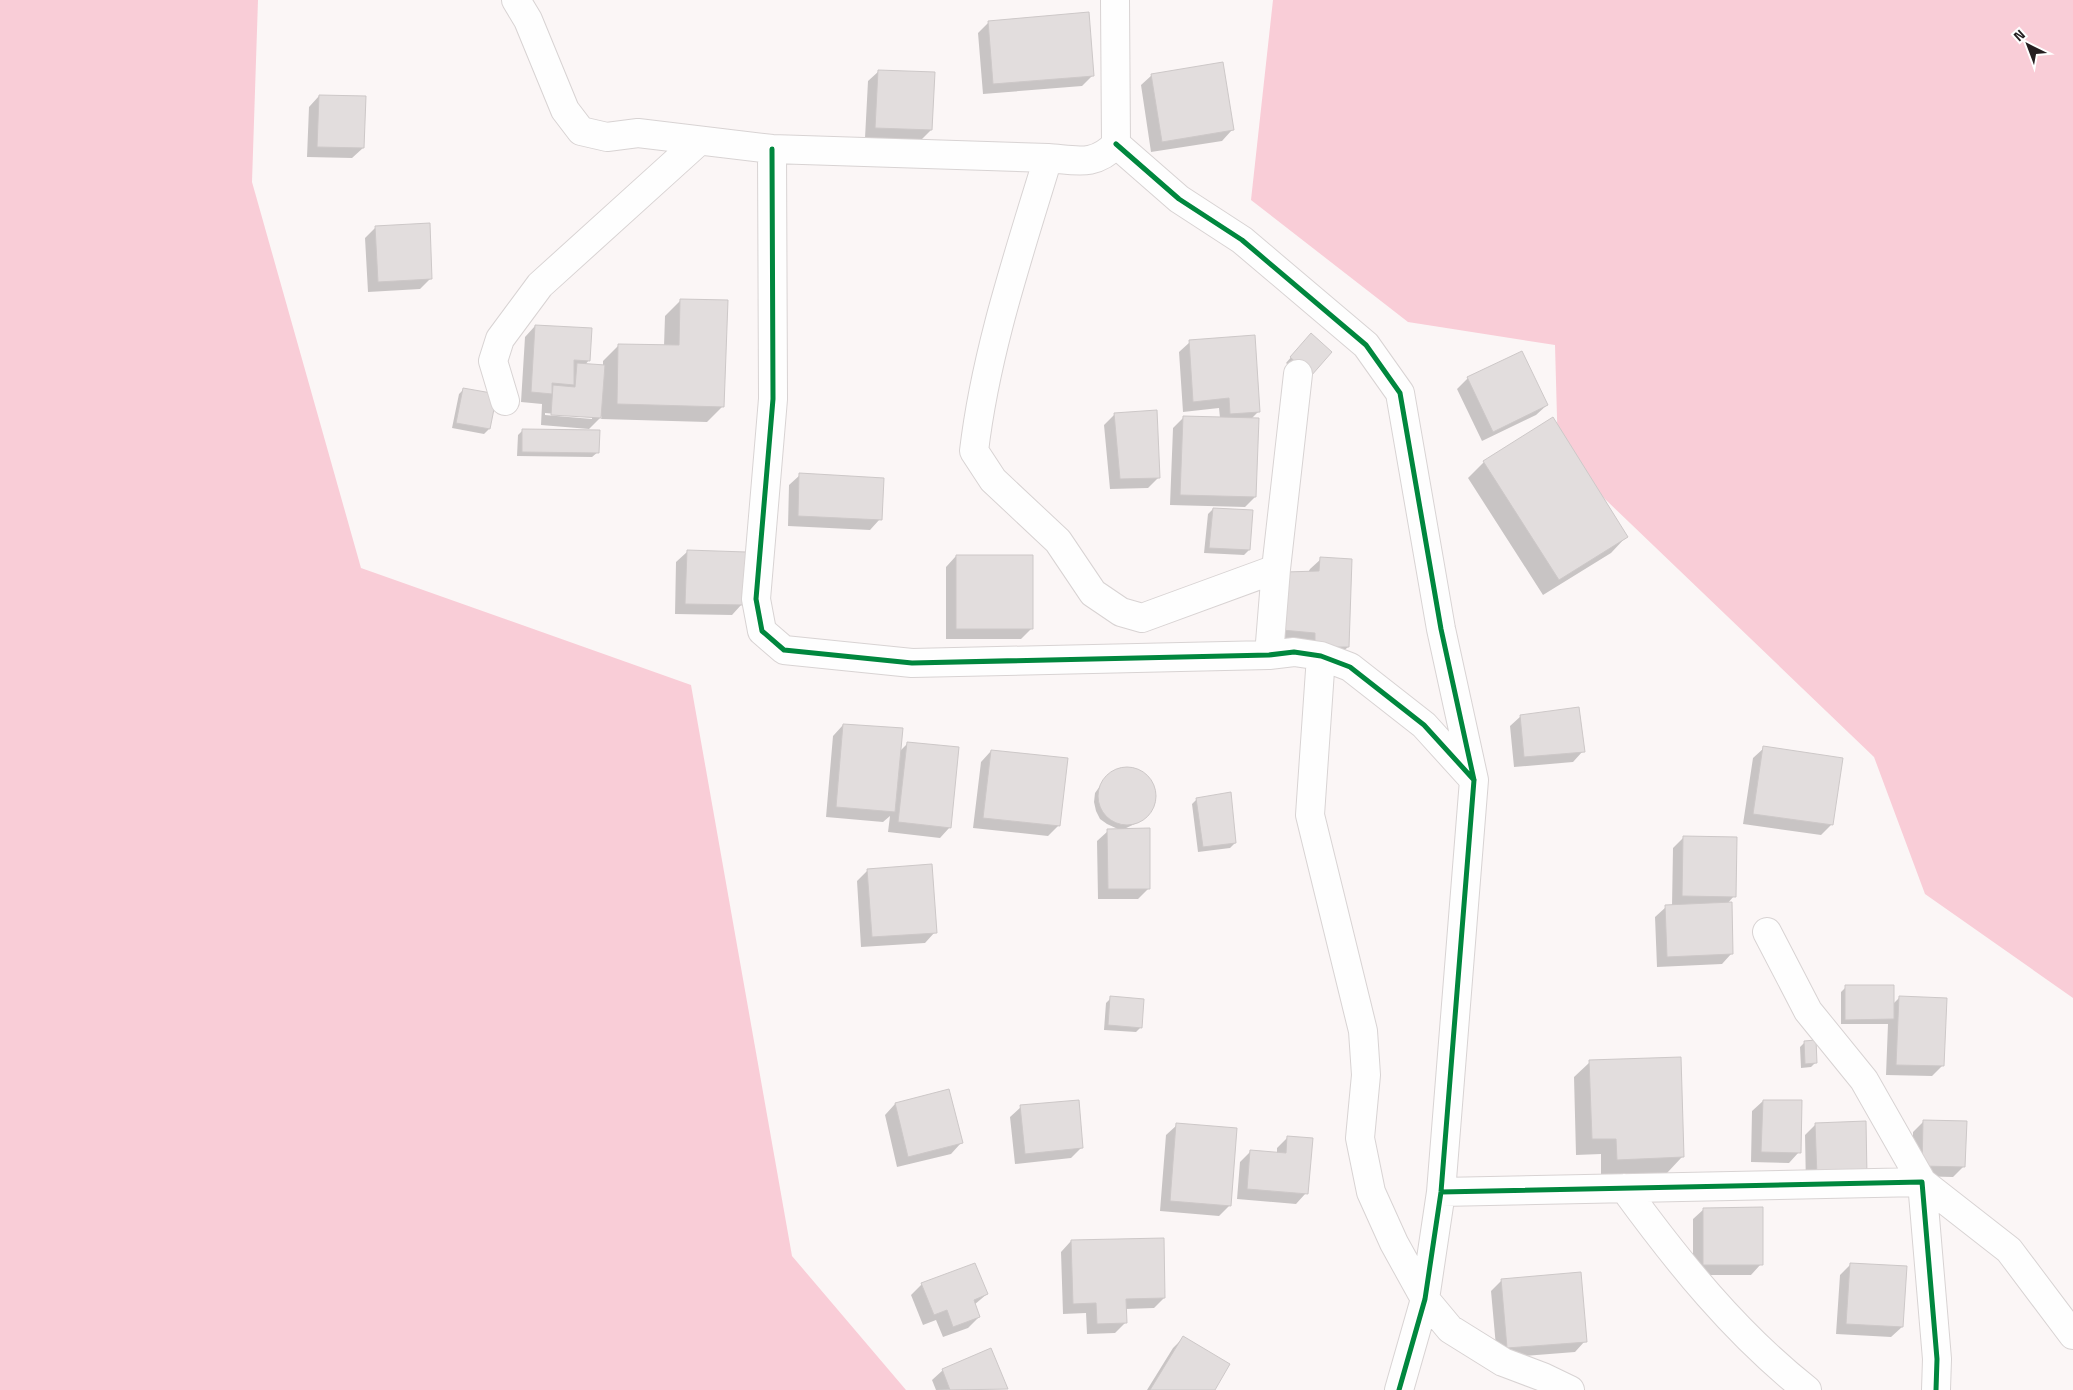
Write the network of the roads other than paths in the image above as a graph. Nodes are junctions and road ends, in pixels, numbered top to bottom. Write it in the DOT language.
graph roads {
  1 [pos="516,0"];
  2 [pos="1115,0"];
  3 [pos="698,142"];
  4 [pos="1116,144"];
  5 [pos="772,150"];
  6 [pos="1048,158"];
  7 [pos="1298,374"];
  8 [pos="505,401"];
  9 [pos="1276,568"];
  10 [pos="1269,655"];
  11 [pos="1321,656"];
  12 [pos="1474,780"];
  13 [pos="1767,932"];
  14 [pos="1922,1182"];
  15 [pos="1624,1188"];
  16 [pos="1441,1192"];
  17 [pos="1425,1298"];
  18 [pos="2073,1335"];
  19 [pos="1400,1390"];
  20 [pos="1570,1390"];
  21 [pos="1807,1390"];
  22 [pos="1936,1390"];
  1 -- 3 [label="street"];
  2 -- 4 [label="street"];
  3 -- 5 [label="street"];
  3 -- 8 [label="street"];
  4 -- 6 [label="street"];
  4 -- 12 [label="street"];
  5 -- 6 [label="street"];
  5 -- 10 [label="street"];
  6 -- 9 [label="street"];
  7 -- 9 [label="street"];
  9 -- 10 [label="street"];
  10 -- 11 [label="street"];
  11 -- 12 [label="street"];
  11 -- 17 [label="street"];
  12 -- 16 [label="street"];
  13 -- 14 [label="street"];
  14 -- 15 [label="street"];
  14 -- 18 [label="street"];
  14 -- 22 [label="street"];
  15 -- 16 [label="street"];
  15 -- 21 [label="street"];
  16 -- 17 [label="street"];
  17 -- 19 [label="street"];
  17 -- 20 [label="street"];
}
